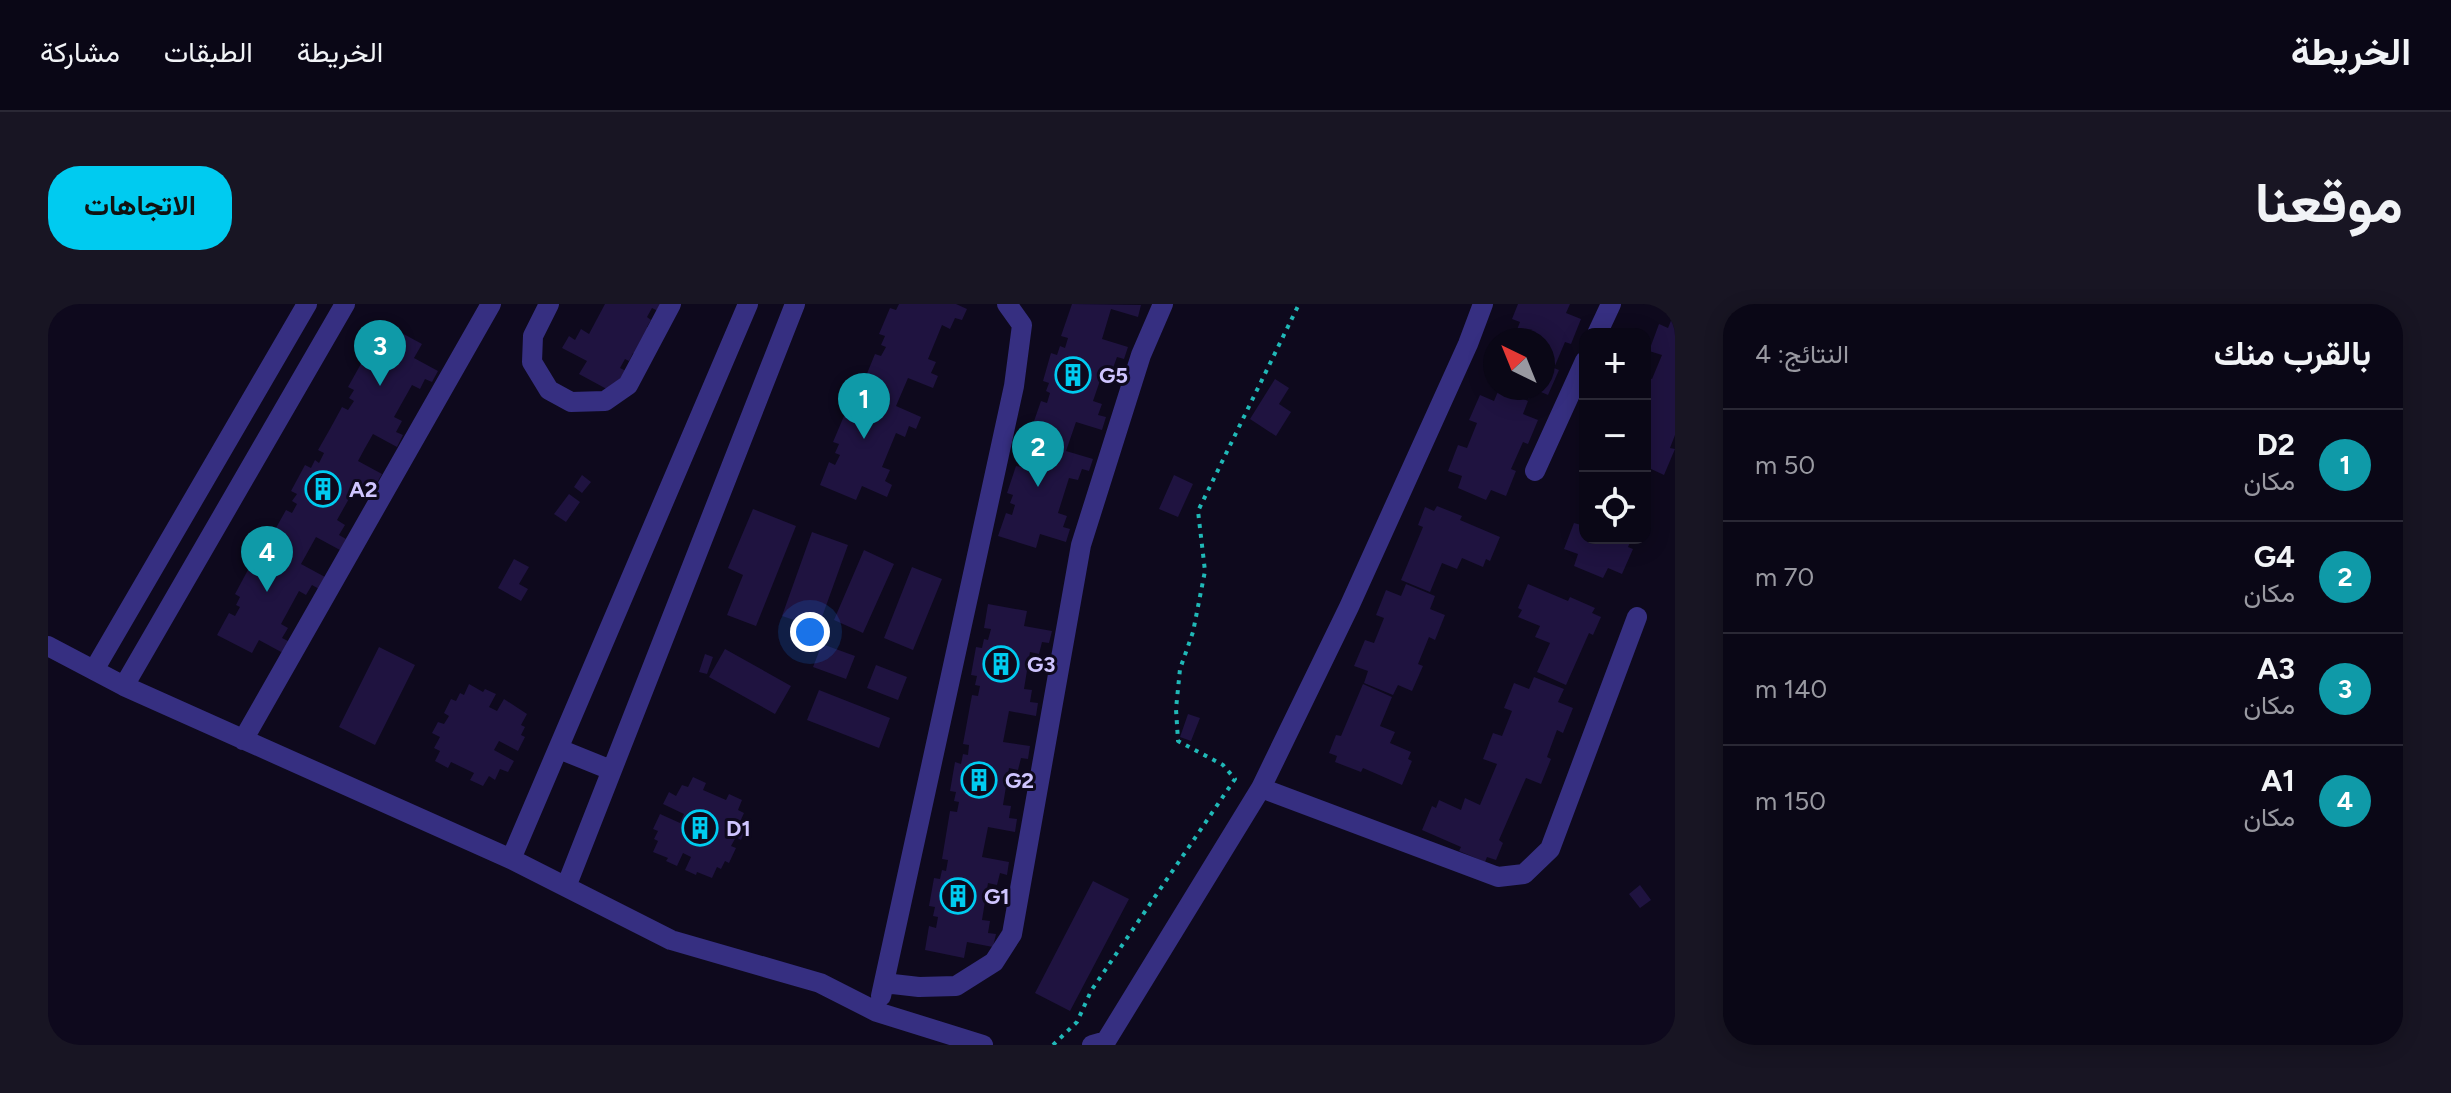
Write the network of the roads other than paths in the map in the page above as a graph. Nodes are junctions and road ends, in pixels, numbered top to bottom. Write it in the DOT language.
graph roads {
  1 [pos="307,304"];
  2 [pos="345,304"];
  3 [pos="491,304"];
  4 [pos="549,304"];
  5 [pos="671,304"];
  6 [pos="748,304"];
  7 [pos="795,304"];
  8 [pos="1007,304"];
  9 [pos="1032,304"];
  10 [pos="1163,304"];
  11 [pos="1483,304"];
  12 [pos="1611,304"];
  13 [pos="1022,325"];
  14 [pos="1600,328"];
  15 [pos="1579,374"];
  16 [pos="1535,471"];
  17 [pos="1637,617"];
  18 [pos="48,646"];
  19 [pos="94,670"];
  20 [pos="124,686"];
  21 [pos="243,740"];
  22 [pos="559,749"];
  23 [pos="611,770"];
  24 [pos="1261,788"];
  25 [pos="511,859"];
  26 [pos="566,887"];
  27 [pos="884,983"];
  28 [pos="877,1012"];
  29 [pos="983,1045"];
  30 [pos="1092,1045"];
  1 -- 19 [label="street"];
  2 -- 20 [label="street"];
  3 -- 21 [label="street"];
  4 -- 5 [label="street"];
  6 -- 22 [label="street"];
  7 -- 23 [label="street"];
  8 -- 13 [label="street"];
  9 -- 13 [label="street"];
  10 -- 27 [label="street"];
  11 -- 24 [label="street"];
  12 -- 14 [label="street"];
  13 -- 27 [label="street"];
  15 -- 16 [label="street"];
  17 -- 24 [label="street"];
  18 -- 19 [label="street"];
  19 -- 20 [label="street"];
  20 -- 21 [label="street"];
  21 -- 25 [label="street"];
  22 -- 23 [label="street"];
  22 -- 25 [label="street"];
  23 -- 26 [label="street"];
  24 -- 30 [label="street"];
  25 -- 26 [label="street"];
  26 -- 28 [label="street"];
  27 -- 28 [label="street"];
  28 -- 29 [label="street"];
}
